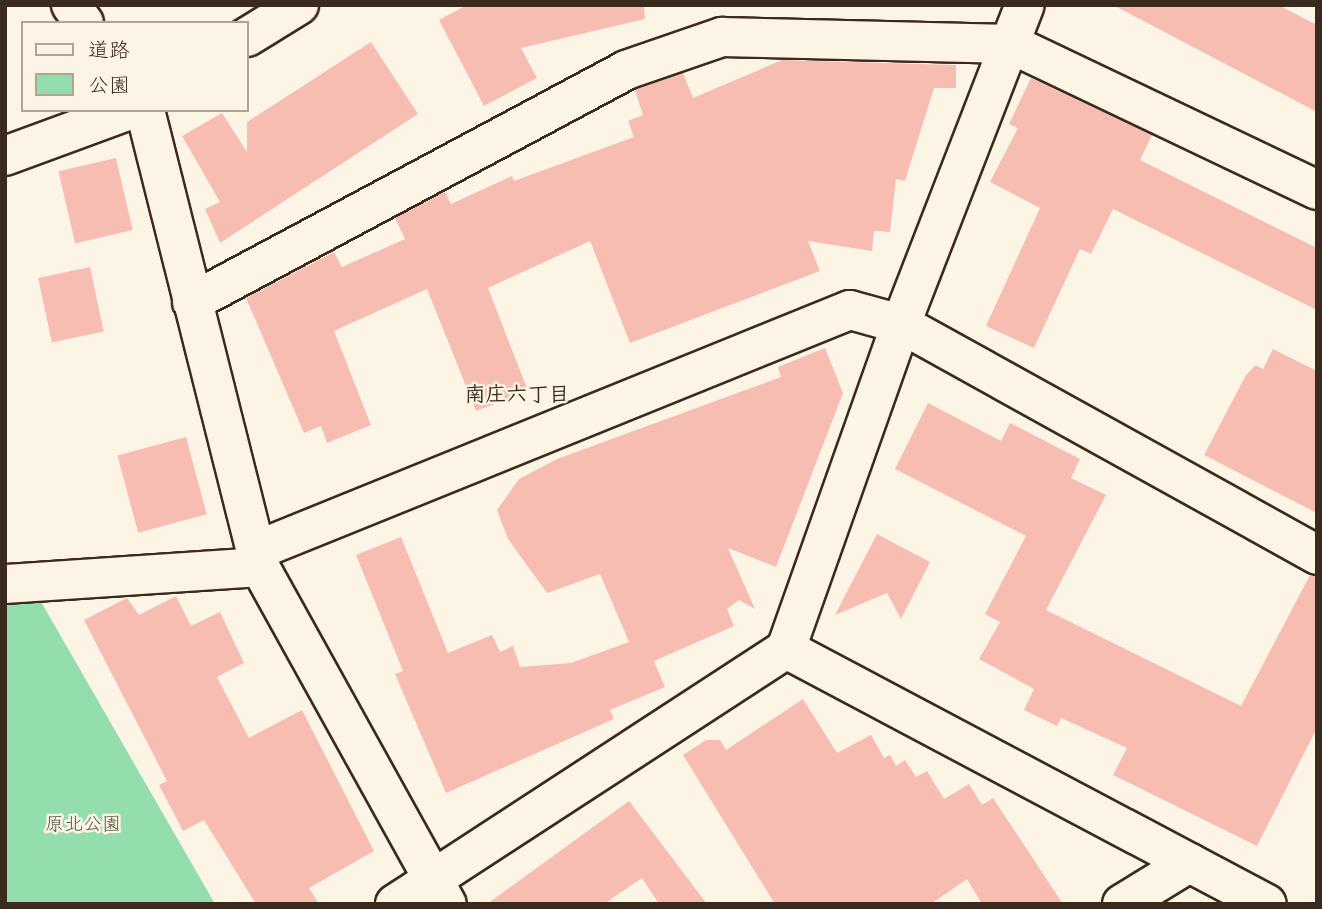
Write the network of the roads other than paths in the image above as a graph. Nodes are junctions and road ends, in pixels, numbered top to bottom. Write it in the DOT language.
graph roads {
  1 [pos="71,5"];
  2 [pos="299,5"];
  3 [pos="1025,5"];
  4 [pos="83,21"];
  5 [pos="248,36"];
  6 [pos="1011,44"];
  7 [pos="125,112"];
  8 [pos="145,112"];
  9 [pos="5,156"];
  10 [pos="1317,190"];
  11 [pos="192,302"];
  12 [pos="901,324"];
  13 [pos="1317,555"];
  14 [pos="258,559"];
  15 [pos="5,584"];
  16 [pos="786,649"];
  17 [pos="1189,863"];
  18 [pos="439,892"];
  19 [pos="395,904"];
  20 [pos="1122,904"];
  21 [pos="1267,904"];
  1 -- 4 [label="street"];
  2 -- 5 [label="street"];
  3 -- 6 [label="street"];
  6 -- 10 [label="street"];
  6 -- 11 [label="street"];
  6 -- 12 [label="street"];
  7 -- 9 [label="street"];
  8 -- 11 [label="street"];
  11 -- 14 [label="street"];
  12 -- 13 [label="street"];
  12 -- 14 [label="street"];
  12 -- 16 [label="street"];
  14 -- 15 [label="street"];
  14 -- 18 [label="street"];
  16 -- 17 [label="street"];
  16 -- 18 [label="street"];
  17 -- 20 [label="street"];
  17 -- 21 [label="street"];
  18 -- 19 [label="street"];
}
